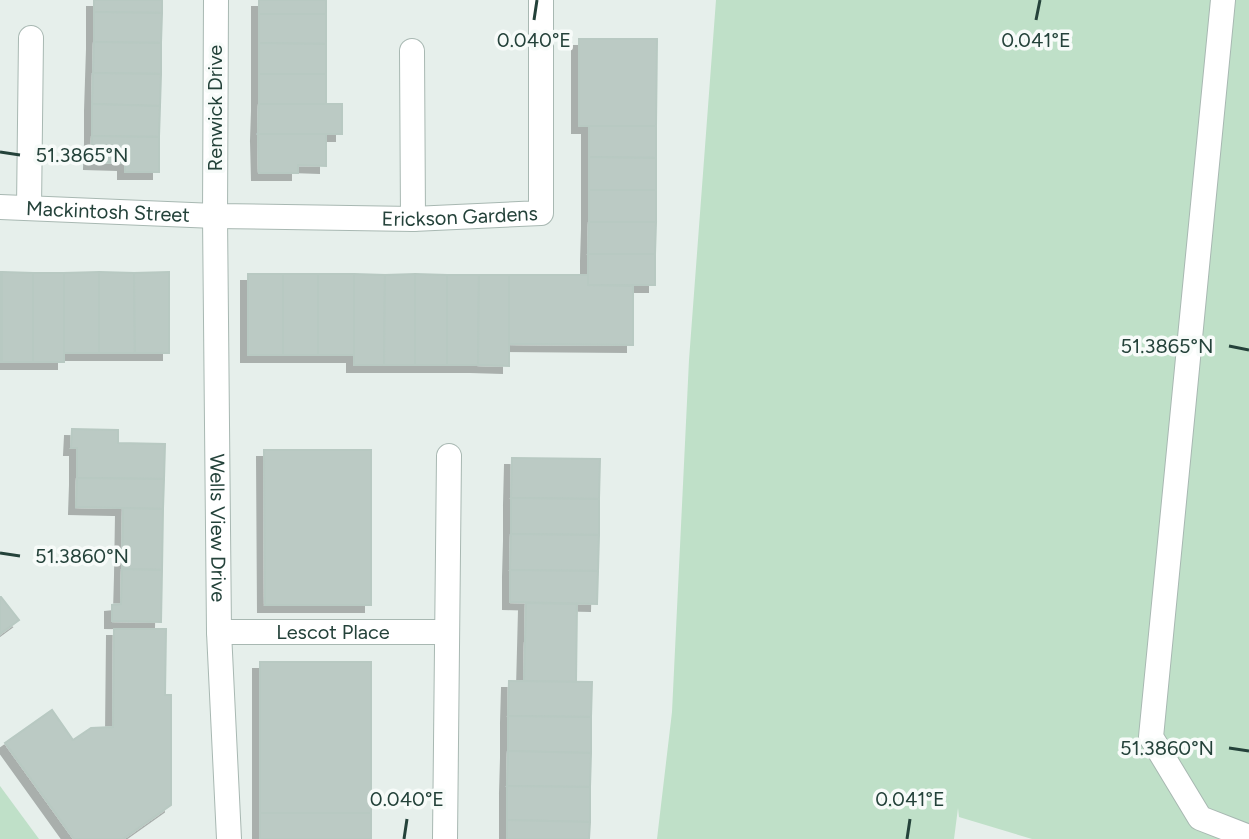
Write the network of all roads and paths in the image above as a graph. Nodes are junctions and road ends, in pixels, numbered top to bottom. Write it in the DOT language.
graph roads {
  1 [pos="216,0"];
  2 [pos="541,0"];
  3 [pos="1223,0"];
  4 [pos="31,38"];
  5 [pos="412,51"];
  6 [pos="0,207"];
  7 [pos="29,208"];
  8 [pos="215,216"];
  9 [pos="413,219"];
  10 [pos="449,456"];
  11 [pos="219,632"];
  12 [pos="447,632"];
  13 [pos="1249,837"];
  14 [pos="229,839"];
  15 [pos="445,839"];
  1 -- 8 [label="street, Renwick Drive"];
  2 -- 9 [label="street, Erickson Gardens"];
  3 -- 13 [label="street"];
  4 -- 7 [label="street"];
  5 -- 9 [label="street"];
  6 -- 7 [label="street, Mackintosh Street"];
  7 -- 8 [label="street, Mackintosh Street"];
  8 -- 9 [label="street, Erickson Gardens"];
  8 -- 11 [label="street, Wells View Drive"];
  10 -- 12 [label="street"];
  11 -- 12 [label="street, Lescot Place"];
  11 -- 14 [label="street, Wells View Drive"];
  12 -- 15 [label="street"];
}
